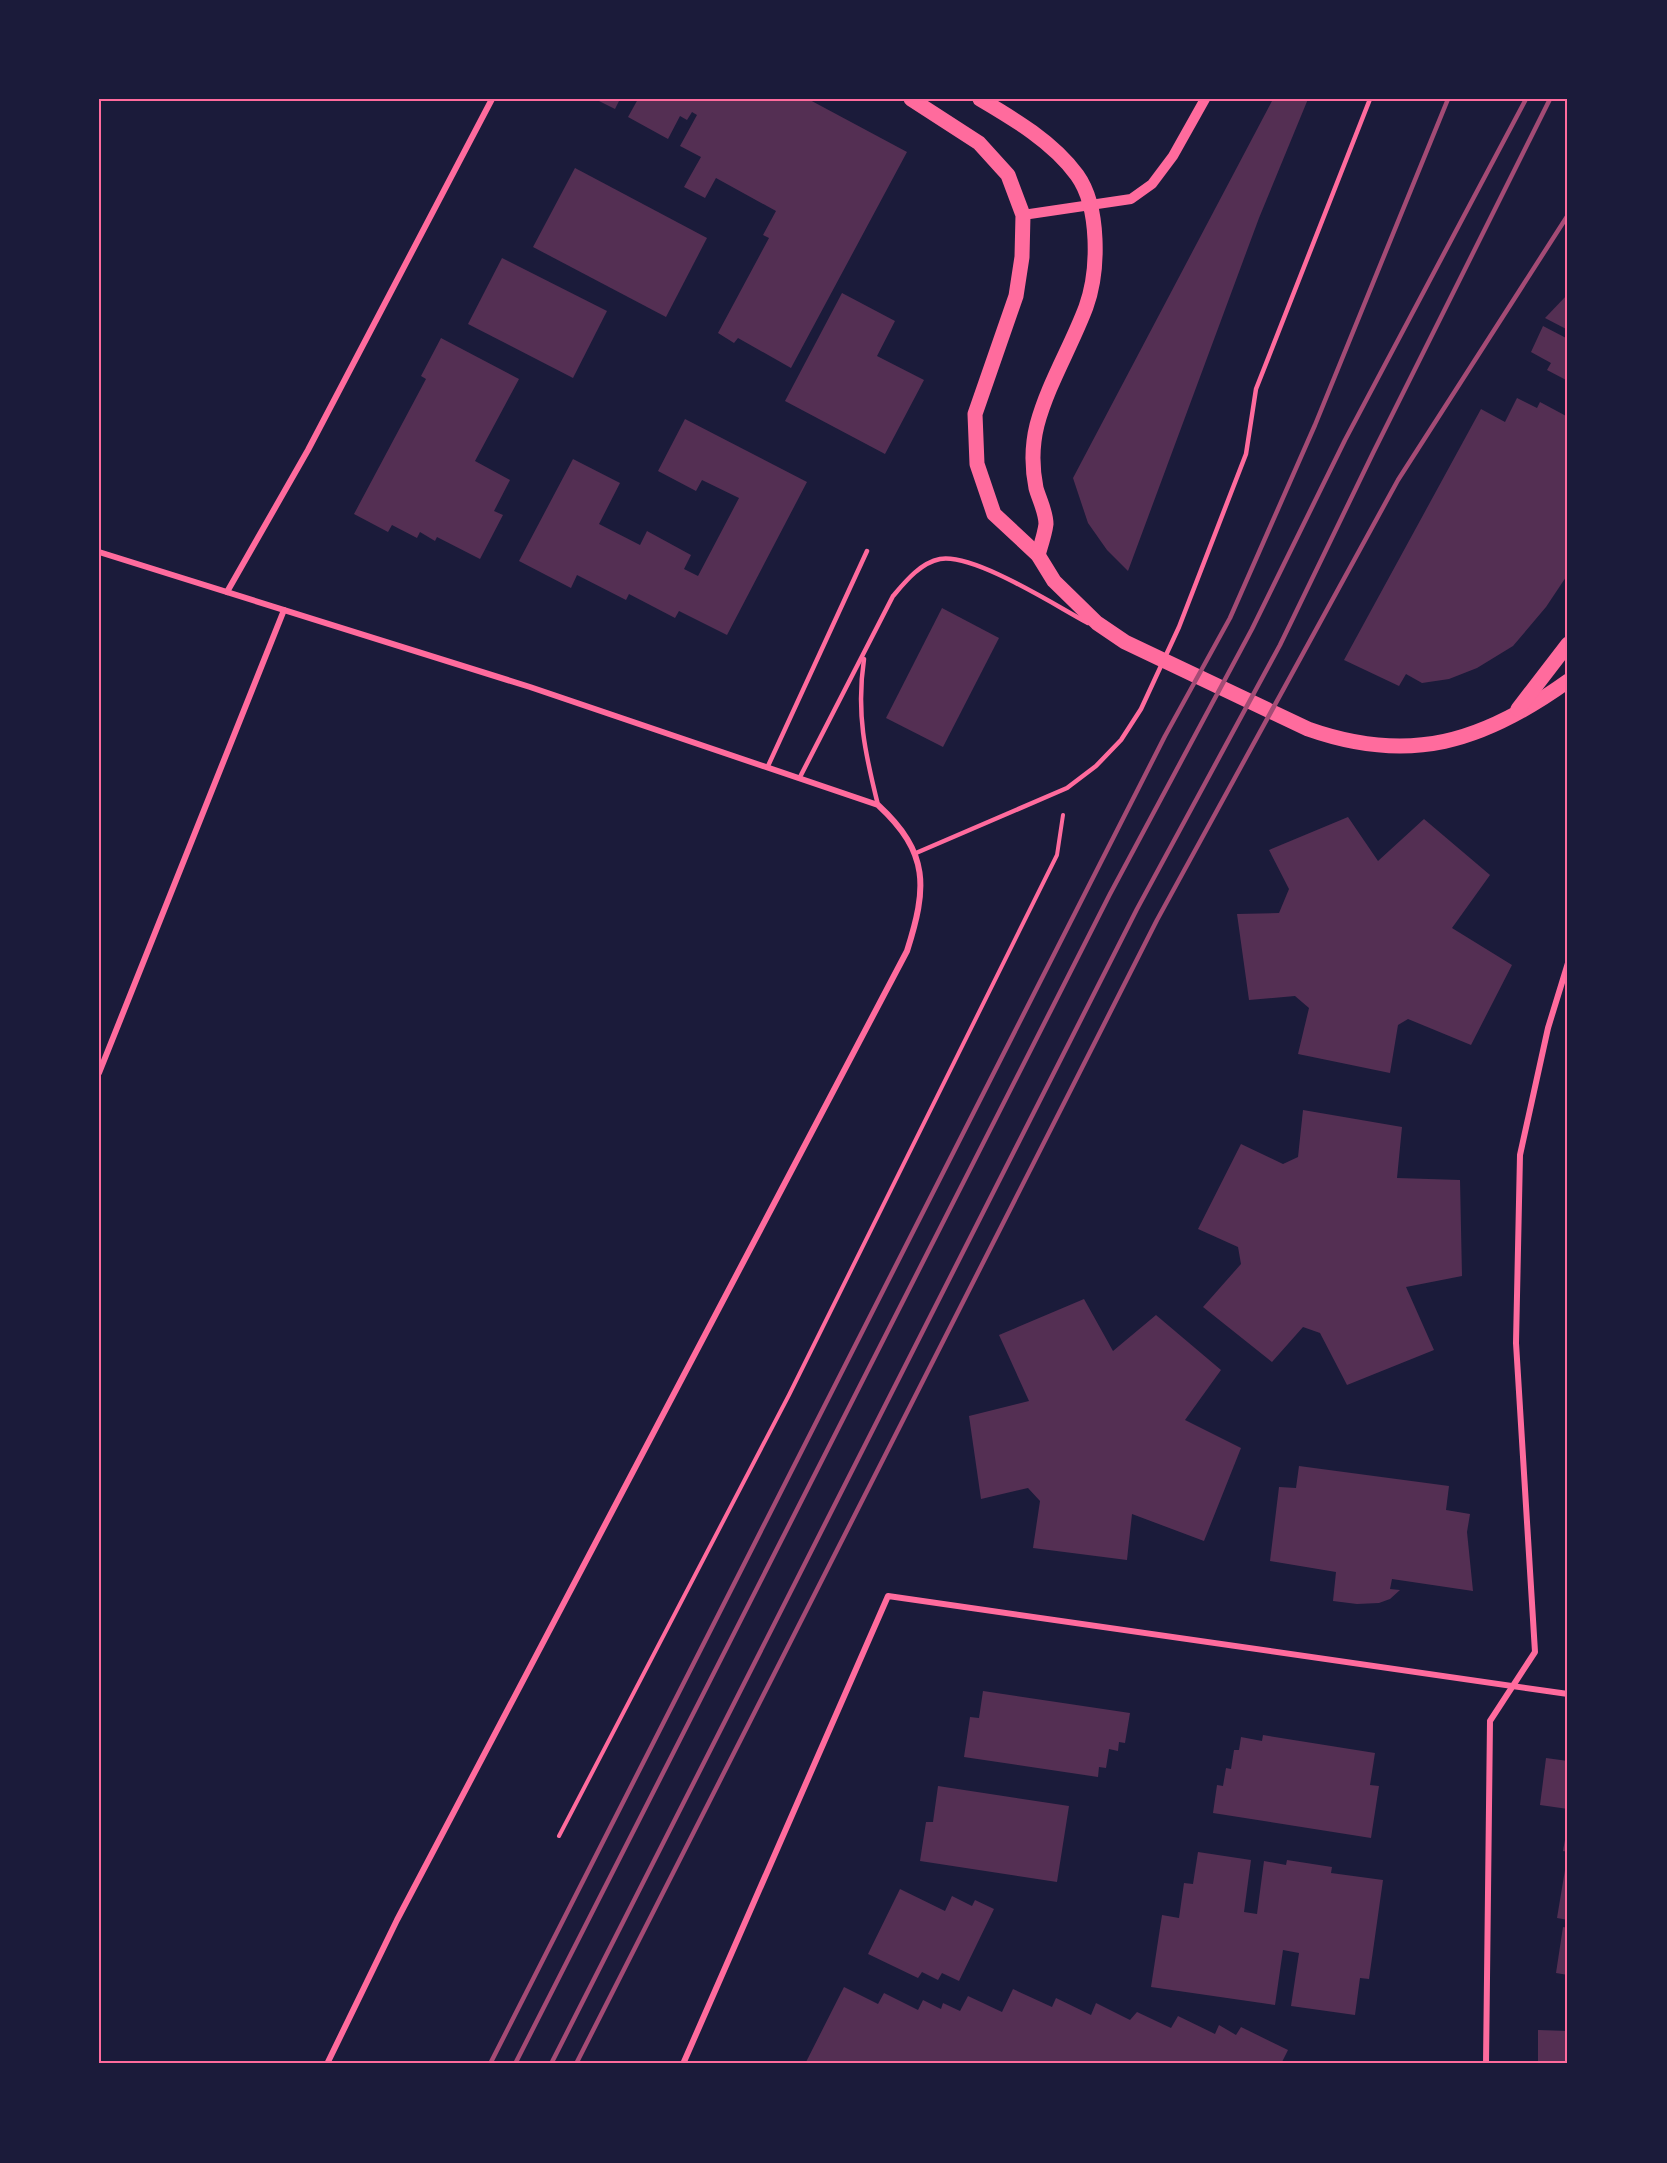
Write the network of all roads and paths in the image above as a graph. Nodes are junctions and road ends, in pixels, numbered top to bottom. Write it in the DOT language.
graph roads {
  1 [pos="492,99"];
  2 [pos="911,99"];
  3 [pos="980,99"];
  4 [pos="1205,99"];
  5 [pos="1370,99"];
  6 [pos="1090,205"];
  7 [pos="1023,215"];
  8 [pos="867,551"];
  9 [pos="99,552"];
  10 [pos="1038,555"];
  11 [pos="227,592"];
  12 [pos="284,610"];
  13 [pos="1125,642"];
  14 [pos="1568,644"];
  15 [pos="865,653"];
  16 [pos="1568,681"];
  17 [pos="1513,716"];
  18 [pos="768,766"];
  19 [pos="800,777"];
  20 [pos="1067,788"];
  21 [pos="878,805"];
  22 [pos="916,853"];
  23 [pos="1568,963"];
  24 [pos="99,1073"];
  25 [pos="1513,1685"];
  26 [pos="1568,1694"];
  27 [pos="559,1836"];
  28 [pos="327,2064"];
  29 [pos="683,2064"];
  30 [pos="1486,2064"];
  1 -- 11 [label="street"];
  2 -- 7 [label="main road"];
  3 -- 6 [label="main road"];
  4 -- 6 [label="street"];
  5 -- 20 [label="lane"];
  6 -- 7 [label="street"];
  6 -- 10 [label="main road"];
  7 -- 10 [label="main road"];
  8 -- 18 [label="lane"];
  9 -- 11 [label="street"];
  10 -- 13 [label="main road"];
  11 -- 12 [label="street"];
  12 -- 18 [label="street"];
  12 -- 24 [label="street"];
  13 -- 15 [label="lane"];
  13 -- 17 [label="main road"];
  14 -- 17 [label="main road"];
  15 -- 19 [label="lane"];
  15 -- 21 [label="lane"];
  16 -- 17 [label="main road"];
  18 -- 19 [label="street"];
  19 -- 21 [label="street"];
  20 -- 22 [label="lane"];
  20 -- 27 [label="path"];
  21 -- 22 [label="street"];
  22 -- 28 [label="street"];
  23 -- 25 [label="street"];
  25 -- 26 [label="street"];
  25 -- 29 [label="street"];
  25 -- 30 [label="street"];
}
